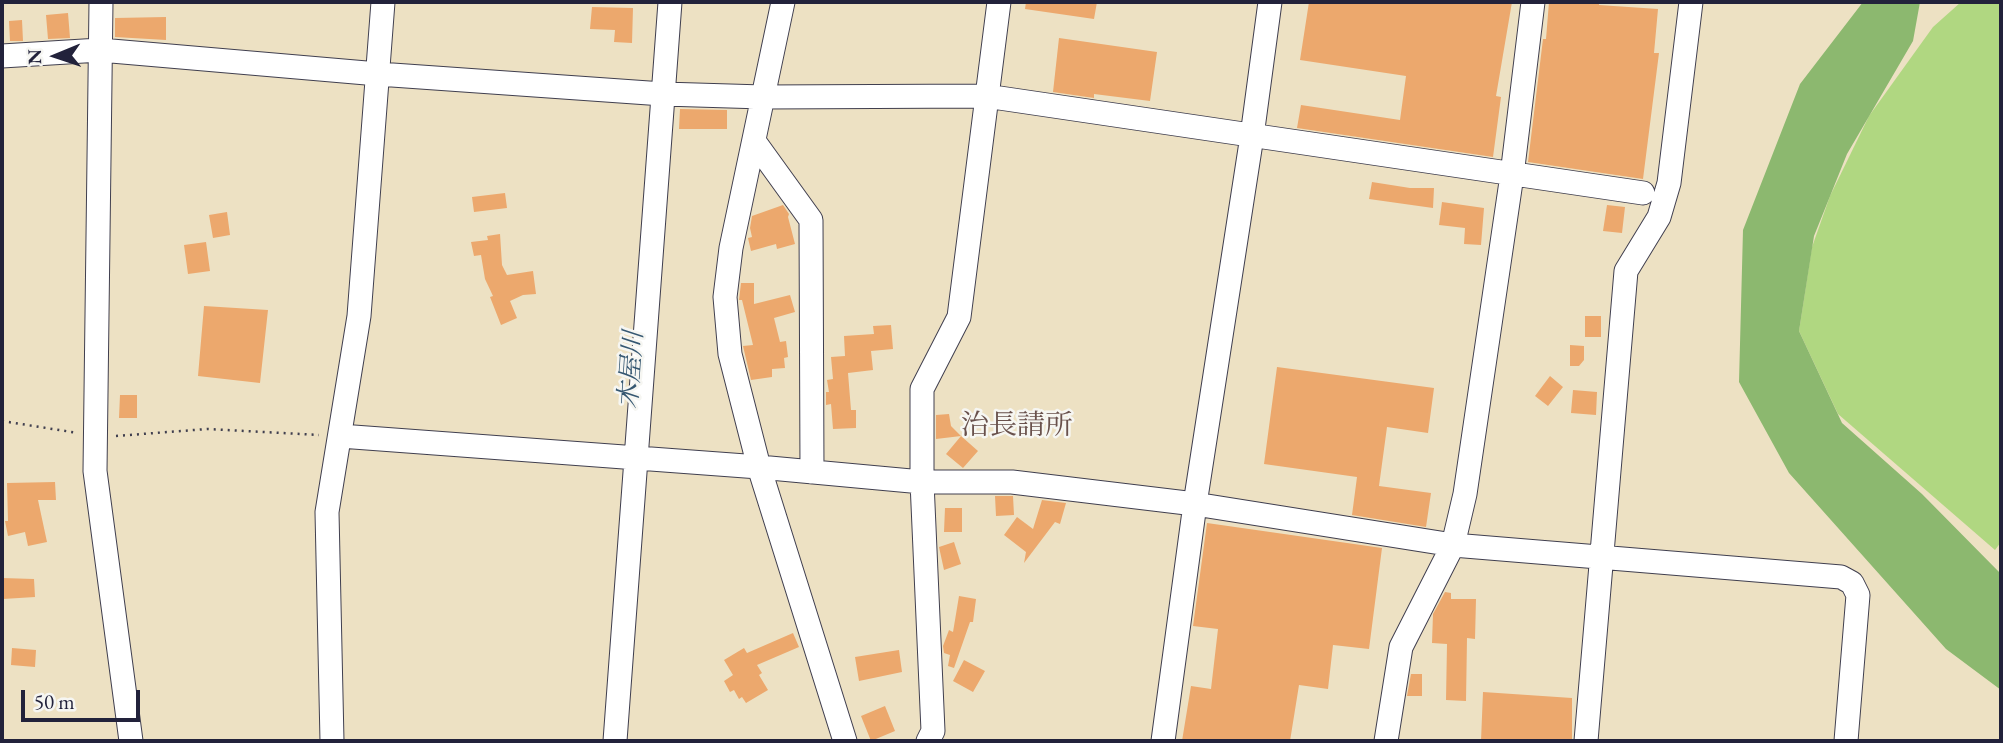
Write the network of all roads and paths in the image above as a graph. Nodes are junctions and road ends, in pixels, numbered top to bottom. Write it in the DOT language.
graph roads {
  1 [pos="101,2"];
  2 [pos="383,2"];
  3 [pos="670,2"];
  4 [pos="783,2"];
  5 [pos="999,2"];
  6 [pos="1270,2"];
  7 [pos="1533,2"];
  8 [pos="1691,2"];
  9 [pos="100,50"];
  10 [pos="2,56"];
  11 [pos="378,74"];
  12 [pos="668,94"];
  13 [pos="764,96"];
  14 [pos="986,96"];
  15 [pos="1252,136"];
  16 [pos="754,141"];
  17 [pos="1512,175"];
  18 [pos="1643,193"];
  19 [pos="2,421"];
  20 [pos="95,435"];
  21 [pos="340,436"];
  22 [pos="641,458"];
  23 [pos="759,467"];
  24 [pos="812,472"];
  25 [pos="922,482"];
  26 [pos="1195,504"];
  27 [pos="1453,545"];
  28 [pos="1601,556"];
  29 [pos="131,741"];
  30 [pos="332,741"];
  31 [pos="615,741"];
  32 [pos="845,741"];
  33 [pos="928,741"];
  34 [pos="1163,741"];
  35 [pos="1386,741"];
  36 [pos="1586,741"];
  37 [pos="1846,741"];
  1 -- 9 [label="street"];
  2 -- 11 [label="street"];
  3 -- 12 [label="street"];
  4 -- 13 [label="street"];
  5 -- 14 [label="street"];
  6 -- 15 [label="street"];
  7 -- 17 [label="street"];
  8 -- 28 [label="street"];
  9 -- 10 [label="street"];
  9 -- 11 [label="street"];
  9 -- 20 [label="street"];
  11 -- 12 [label="street"];
  11 -- 21 [label="street"];
  12 -- 13 [label="street"];
  12 -- 22 [label="street"];
  13 -- 14 [label="street"];
  13 -- 16 [label="street"];
  14 -- 15 [label="street"];
  14 -- 25 [label="street"];
  15 -- 17 [label="street"];
  15 -- 26 [label="street"];
  16 -- 23 [label="street"];
  16 -- 24 [label="street"];
  17 -- 18 [label="street"];
  17 -- 27 [label="street"];
  19 -- 20 [label="path"];
  20 -- 21 [label="path"];
  20 -- 29 [label="street"];
  21 -- 22 [label="street"];
  21 -- 30 [label="street"];
  22 -- 23 [label="street"];
  22 -- 31 [label="street"];
  23 -- 24 [label="street"];
  23 -- 32 [label="street"];
  24 -- 25 [label="street"];
  25 -- 26 [label="street"];
  25 -- 33 [label="street"];
  26 -- 27 [label="street"];
  26 -- 34 [label="street"];
  27 -- 28 [label="street"];
  27 -- 35 [label="street"];
  28 -- 36 [label="street"];
  28 -- 37 [label="street"];
}
